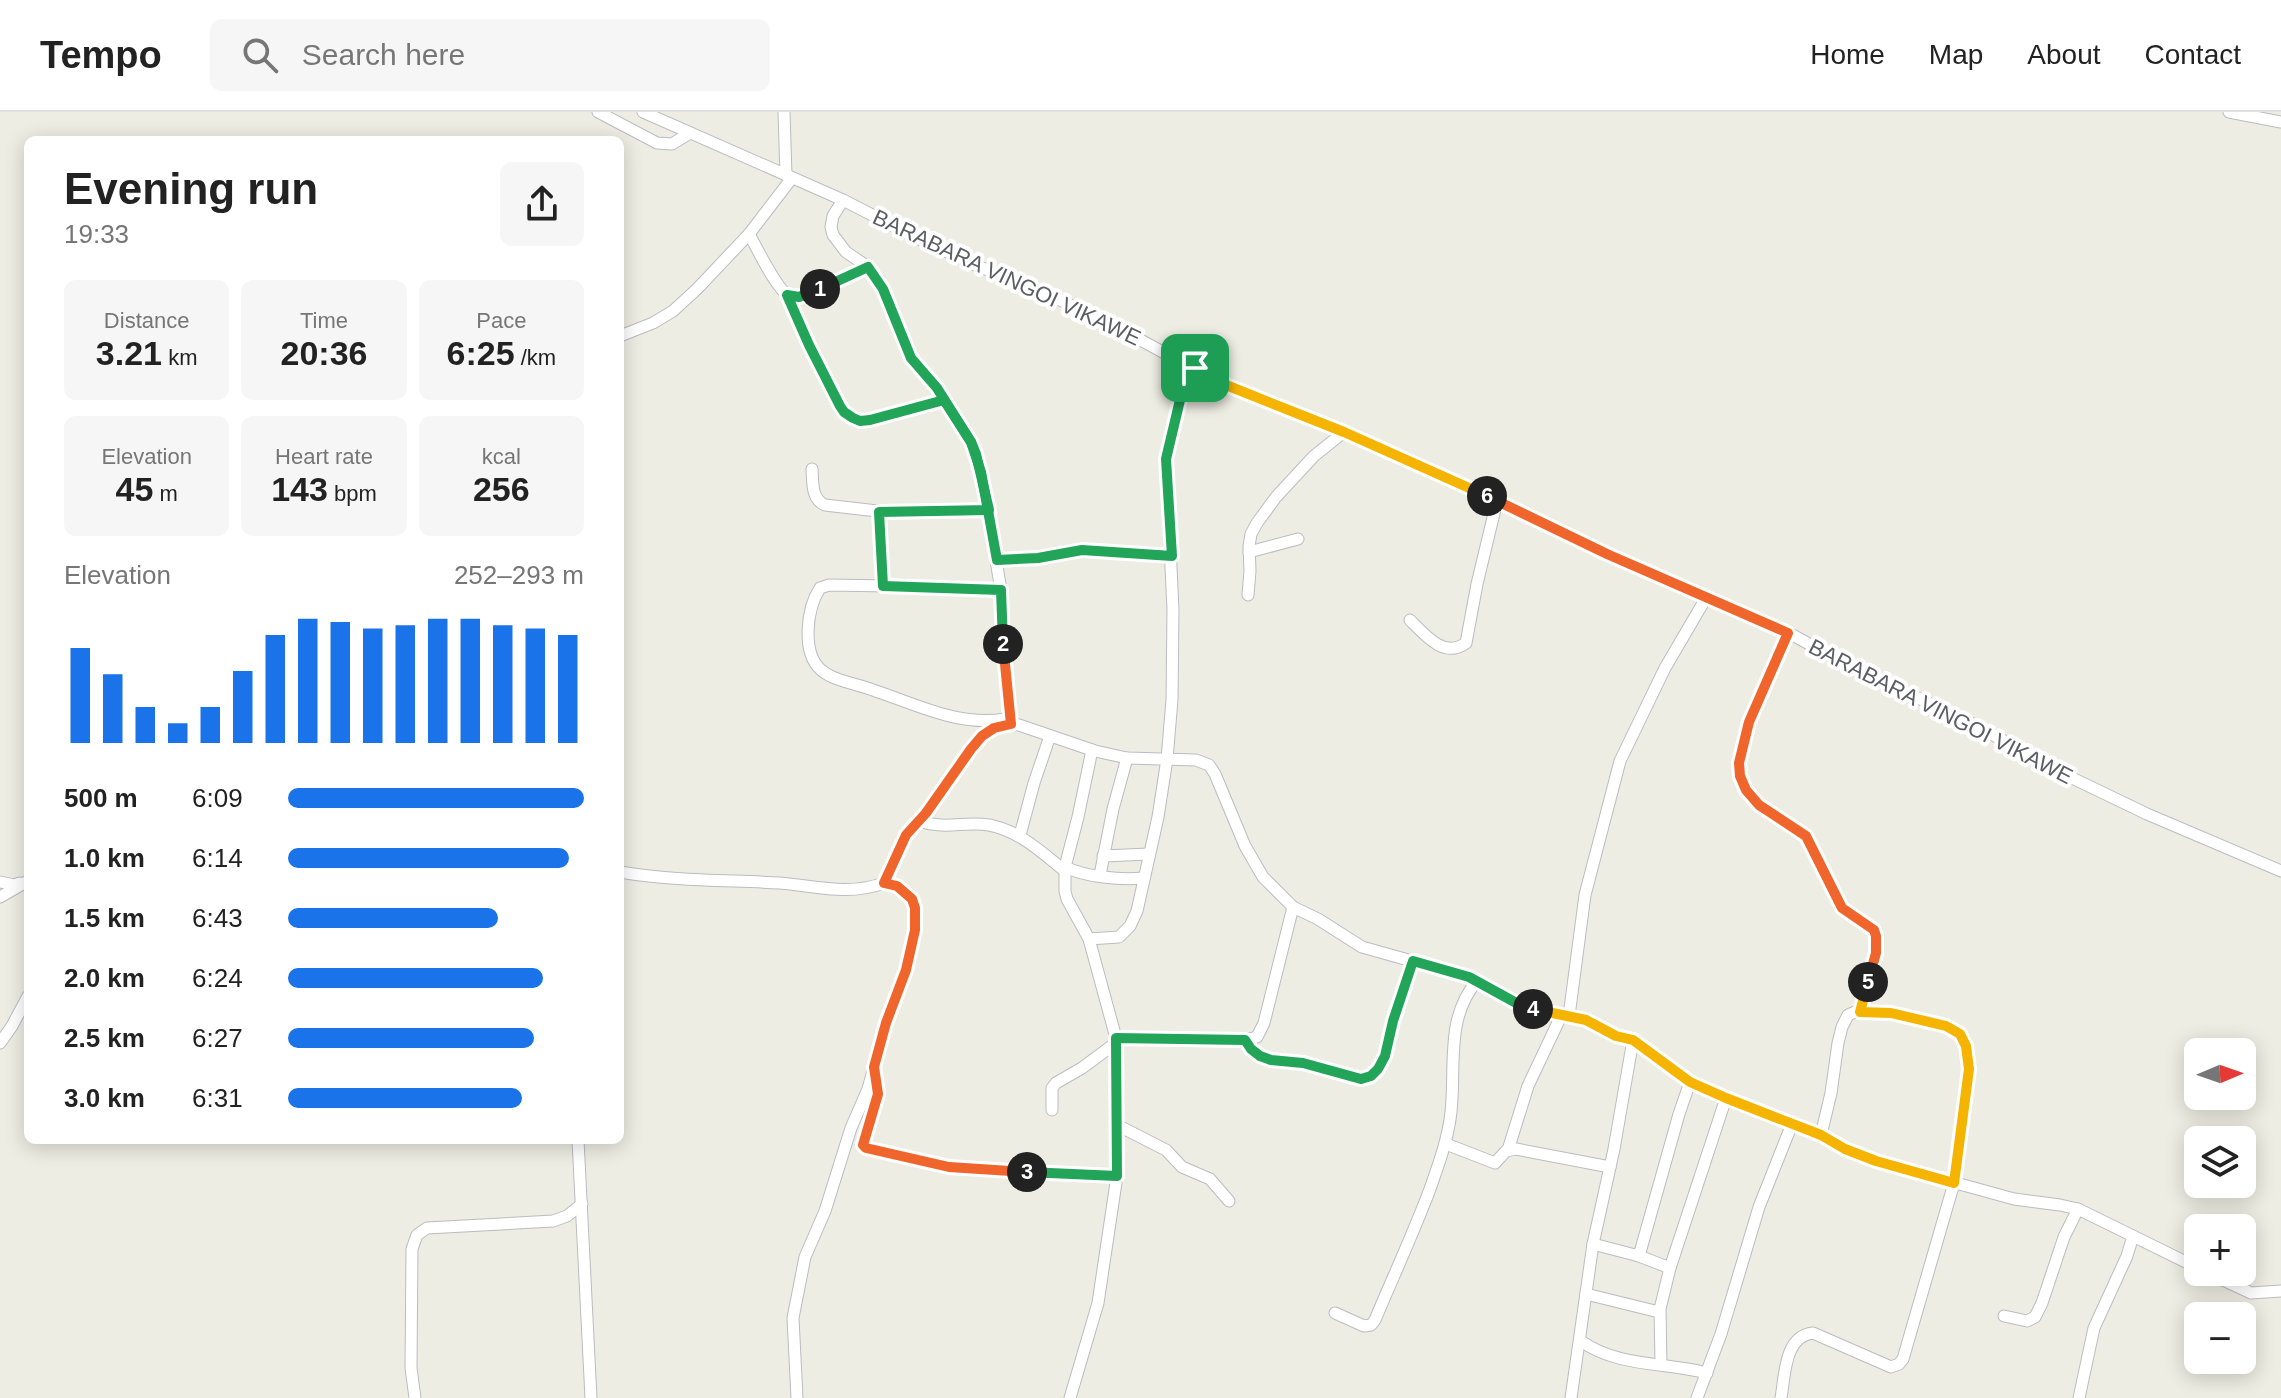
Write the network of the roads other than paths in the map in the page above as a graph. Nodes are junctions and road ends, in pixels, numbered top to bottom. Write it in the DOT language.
graph roads {
  1 [pos="598,112"];
  2 [pos="643,112"];
  3 [pos="784,112"];
  4 [pos="2229,112"];
  5 [pos="2281,122"];
  6 [pos="690,133"];
  7 [pos="789,177"];
  8 [pos="843,200"];
  9 [pos="749,234"];
  10 [pos="868,267"];
  11 [pos="787,295"];
  12 [pos="624,334"];
  13 [pos="1195,368"];
  14 [pos="944,400"];
  15 [pos="1344,432"];
  16 [pos="812,469"];
  17 [pos="1497,501"];
  18 [pos="989,510"];
  19 [pos="879,512"];
  20 [pos="1298,539"];
  21 [pos="1249,552"];
  22 [pos="1172,556"];
  23 [pos="997,560"];
  24 [pos="883,586"];
  25 [pos="1001,590"];
  26 [pos="1248,595"];
  27 [pos="1706,598"];
  28 [pos="1410,620"];
  29 [pos="1788,633"];
  30 [pos="1010,721"];
  31 [pos="1050,736"];
  32 [pos="1092,750"];
  33 [pos="1127,758"];
  34 [pos="1167,759"];
  35 [pos="919,821"];
  36 [pos="1020,835"];
  37 [pos="1149,854"];
  38 [pos="1103,856"];
  39 [pos="1065,869"];
  40 [pos="2281,871"];
  41 [pos="624,872"];
  42 [pos="1100,875"];
  43 [pos="1143,878"];
  44 [pos="0,882"];
  45 [pos="24,883"];
  46 [pos="884,883"];
  47 [pos="24,884"];
  48 [pos="0,897"];
  49 [pos="1293,907"];
  50 [pos="1089,939"];
  51 [pos="1413,961"];
  52 [pos="1477,981"];
  53 [pos="24,1004"];
  54 [pos="1860,1012"];
  55 [pos="1566,1015"];
  56 [pos="1117,1040"];
  57 [pos="1245,1040"];
  58 [pos="1633,1040"];
  59 [pos="0,1043"];
  60 [pos="874,1067"];
  61 [pos="1690,1082"];
  62 [pos="1726,1098"];
  63 [pos="1052,1110"];
  64 [pos="1792,1124"];
  65 [pos="1117,1125"];
  66 [pos="1821,1135"];
  67 [pos="578,1144"];
  68 [pos="1446,1144"];
  69 [pos="1508,1150"];
  70 [pos="1610,1167"];
  71 [pos="1117,1176"];
  72 [pos="1954,1183"];
  73 [pos="1229,1201"];
  74 [pos="582,1204"];
  75 [pos="2078,1209"];
  76 [pos="2133,1236"];
  77 [pos="1593,1244"];
  78 [pos="1639,1256"];
  79 [pos="2184,1261"];
  80 [pos="1670,1268"];
  81 [pos="2234,1286"];
  82 [pos="2281,1291"];
  83 [pos="1586,1294"];
  84 [pos="1659,1312"];
  85 [pos="1335,1313"];
  86 [pos="2004,1316"];
  87 [pos="1581,1341"];
  88 [pos="1661,1364"];
  89 [pos="1707,1373"];
  90 [pos="415,1398"];
  91 [pos="591,1398"];
  92 [pos="797,1398"];
  93 [pos="1070,1398"];
  94 [pos="1571,1398"];
  95 [pos="1697,1398"];
  96 [pos="1781,1398"];
  97 [pos="2079,1398"];
  1 -- 6 [label="street"];
  2 -- 6 [label="street, BARABARA VINGOI VIKAWE"];
  3 -- 7 [label="street"];
  4 -- 5 [label="street"];
  6 -- 7 [label="street, BARABARA VINGOI VIKAWE"];
  7 -- 8 [label="street, BARABARA VINGOI VIKAWE"];
  7 -- 9 [label="street"];
  8 -- 10 [label="street"];
  8 -- 13 [label="street, BARABARA VINGOI VIKAWE"];
  9 -- 11 [label="street"];
  9 -- 12 [label="street"];
  10 -- 11 [label="street"];
  10 -- 14 [label="street"];
  11 -- 14 [label="street"];
  13 -- 15 [label="street, BARABARA VINGOI VIKAWE"];
  13 -- 22 [label="street"];
  14 -- 18 [label="street"];
  15 -- 17 [label="street, BARABARA VINGOI VIKAWE"];
  15 -- 21 [label="street"];
  16 -- 19 [label="street"];
  17 -- 27 [label="street, BARABARA VINGOI VIKAWE"];
  17 -- 28 [label="street"];
  18 -- 19 [label="street"];
  18 -- 23 [label="street"];
  19 -- 24 [label="street"];
  20 -- 21 [label="street"];
  21 -- 26 [label="street"];
  22 -- 23 [label="street"];
  22 -- 34 [label="street"];
  23 -- 25 [label="street"];
  24 -- 25 [label="street"];
  24 -- 30 [label="street"];
  25 -- 30 [label="street"];
  27 -- 29 [label="street, BARABARA VINGOI VIKAWE"];
  27 -- 55 [label="street"];
  29 -- 40 [label="street, BARABARA VINGOI VIKAWE"];
  29 -- 54 [label="street"];
  30 -- 31 [label="street"];
  30 -- 35 [label="street"];
  31 -- 32 [label="street"];
  31 -- 36 [label="street"];
  32 -- 33 [label="street"];
  32 -- 39 [label="street"];
  33 -- 34 [label="street"];
  33 -- 38 [label="street"];
  34 -- 37 [label="street"];
  34 -- 49 [label="street"];
  35 -- 36 [label="street"];
  35 -- 46 [label="street"];
  36 -- 39 [label="street"];
  37 -- 38 [label="street"];
  37 -- 43 [label="street"];
  38 -- 42 [label="street"];
  39 -- 42 [label="street"];
  39 -- 50 [label="street"];
  41 -- 46 [label="street"];
  42 -- 43 [label="street"];
  43 -- 50 [label="street"];
  44 -- 45 [label="street"];
  46 -- 60 [label="street"];
  47 -- 48 [label="street"];
  49 -- 51 [label="street"];
  49 -- 57 [label="street"];
  50 -- 56 [label="street"];
  51 -- 52 [label="street"];
  51 -- 57 [label="street"];
  52 -- 55 [label="street"];
  52 -- 68 [label="street"];
  53 -- 59 [label="street"];
  54 -- 66 [label="street"];
  54 -- 72 [label="street"];
  55 -- 58 [label="street"];
  55 -- 69 [label="street"];
  56 -- 57 [label="street"];
  56 -- 63 [label="street"];
  56 -- 65 [label="street"];
  58 -- 61 [label="street"];
  58 -- 70 [label="street"];
  60 -- 71 [label="street"];
  60 -- 92 [label="street"];
  61 -- 62 [label="street"];
  61 -- 78 [label="street"];
  62 -- 64 [label="street"];
  62 -- 80 [label="street"];
  64 -- 66 [label="street"];
  64 -- 89 [label="street"];
  65 -- 71 [label="street"];
  65 -- 73 [label="street"];
  66 -- 72 [label="street"];
  67 -- 74 [label="street"];
  68 -- 69 [label="street"];
  68 -- 85 [label="street"];
  69 -- 70 [label="street"];
  70 -- 77 [label="street"];
  71 -- 93 [label="street"];
  72 -- 75 [label="street"];
  72 -- 96 [label="street"];
  74 -- 90 [label="street"];
  74 -- 91 [label="street"];
  75 -- 76 [label="street"];
  75 -- 86 [label="street"];
  76 -- 79 [label="street"];
  76 -- 97 [label="street"];
  77 -- 78 [label="street"];
  77 -- 83 [label="street"];
  78 -- 80 [label="street"];
  80 -- 84 [label="street"];
  81 -- 82 [label="street"];
  83 -- 84 [label="street"];
  83 -- 87 [label="street"];
  84 -- 88 [label="street"];
  87 -- 88 [label="street"];
  87 -- 94 [label="street"];
  88 -- 89 [label="street"];
  89 -- 95 [label="street"];
}
